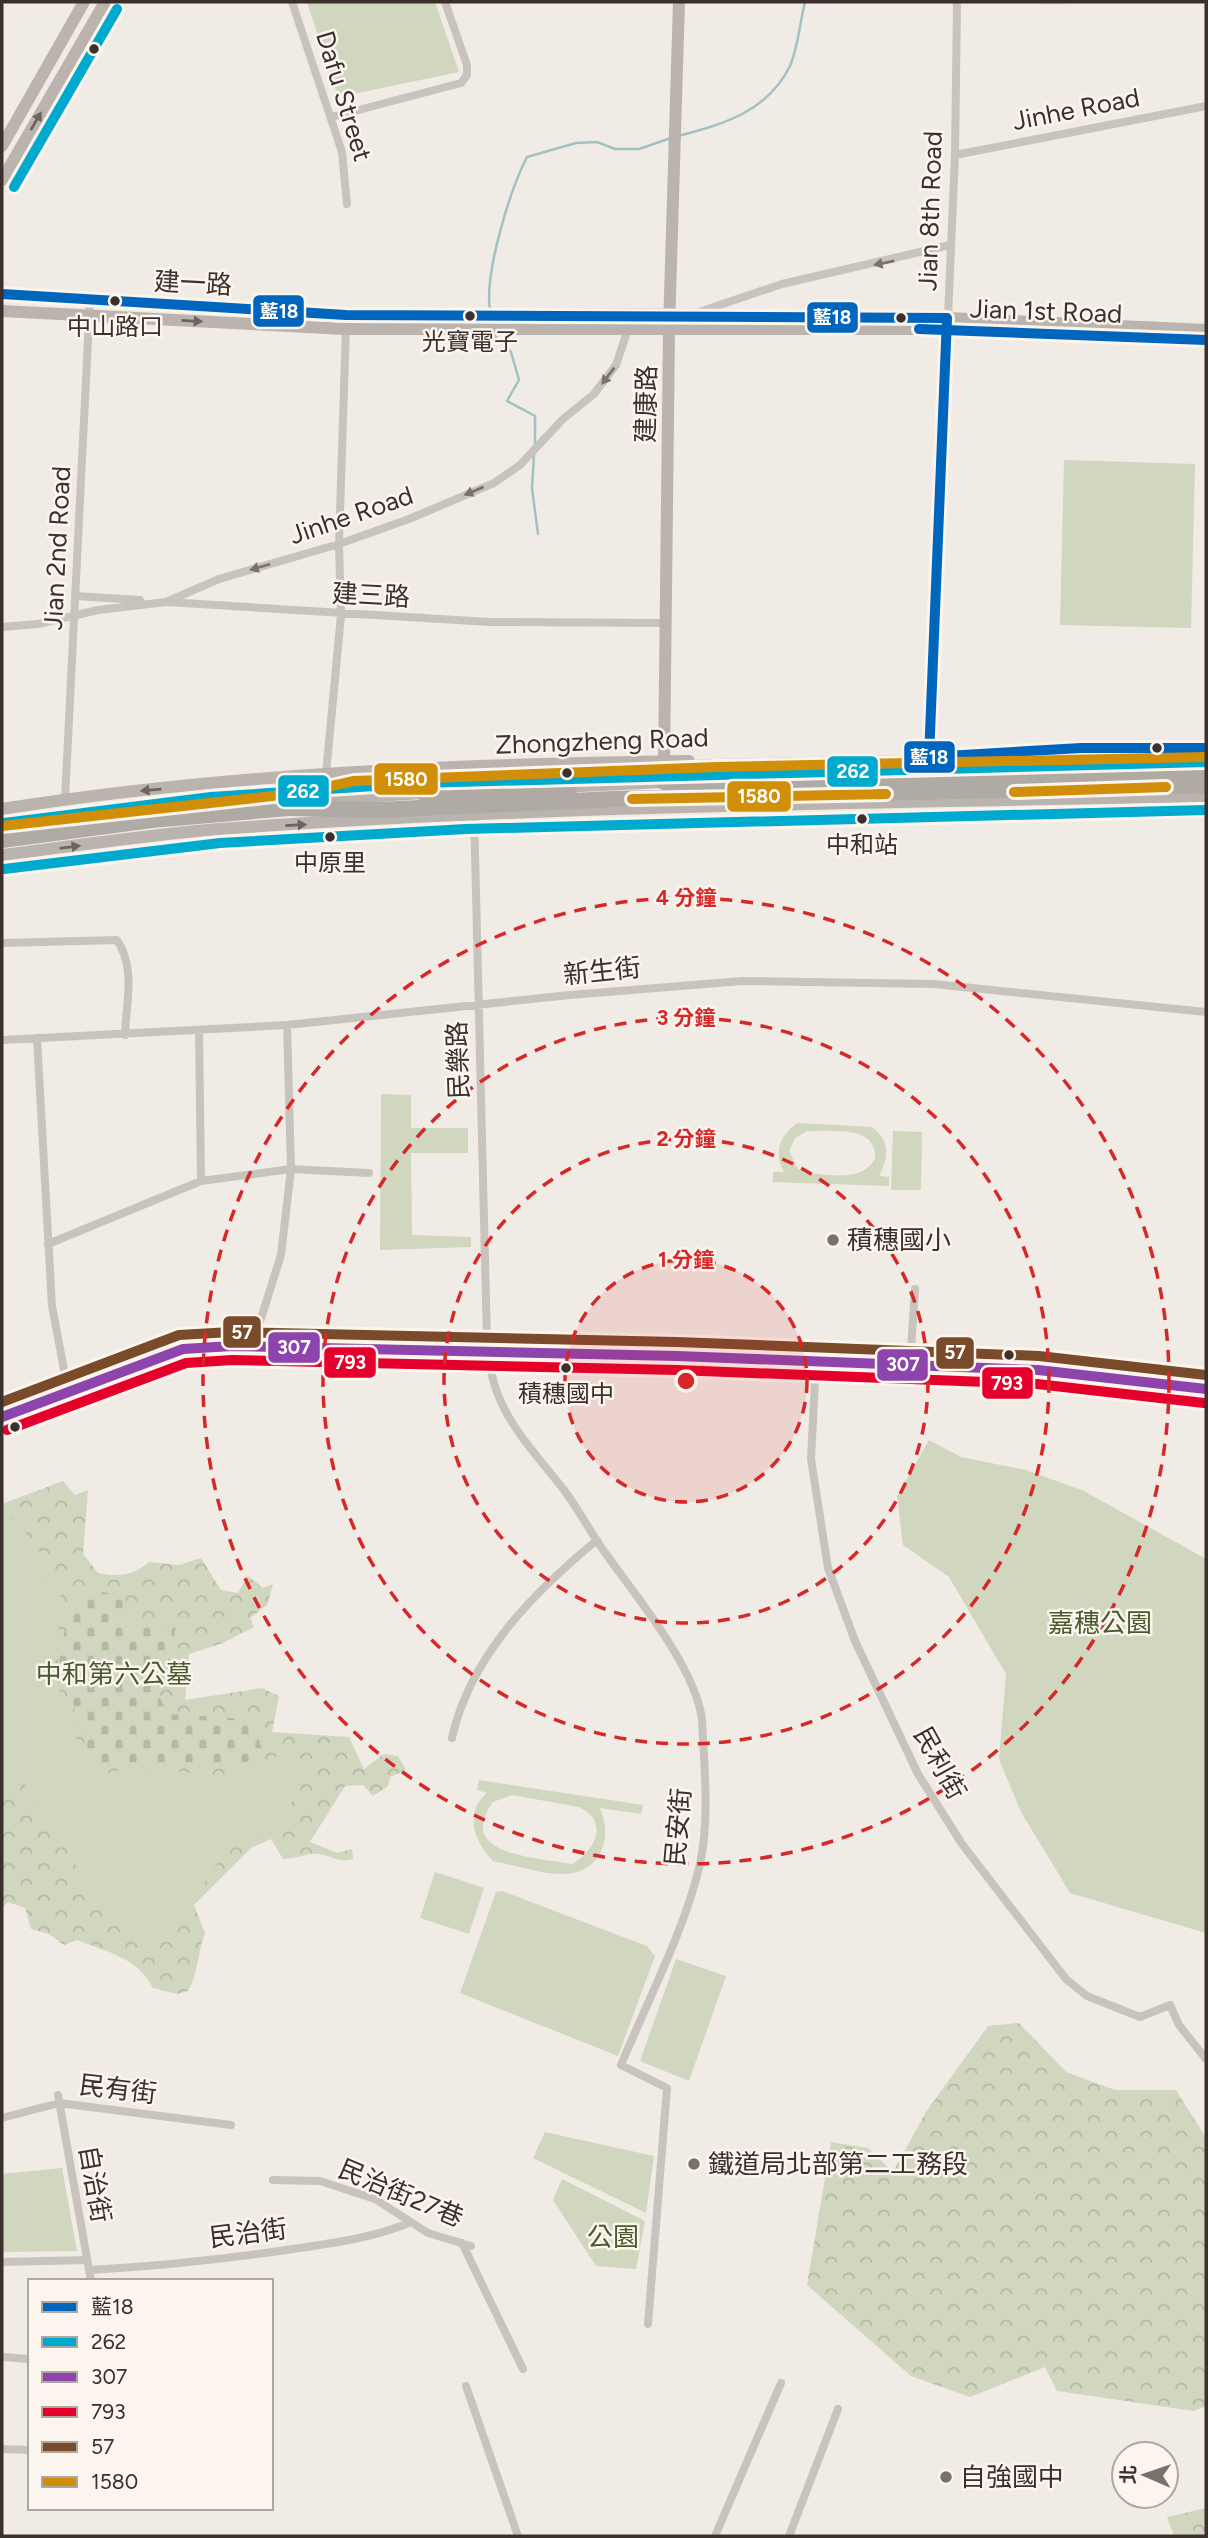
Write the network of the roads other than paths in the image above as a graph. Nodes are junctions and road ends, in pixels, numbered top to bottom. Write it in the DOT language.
graph roads {
  1 [pos="84,2"];
  2 [pos="105,2"];
  3 [pos="292,2"];
  4 [pos="445,2"];
  5 [pos="679,2"];
  6 [pos="957,2"];
  7 [pos="1206,106"];
  8 [pos="332,117"];
  9 [pos="2,146"];
  10 [pos="955,155"];
  11 [pos="2,180"];
  12 [pos="347,204"];
  13 [pos="950,246"];
  14 [pos="2,293"];
  15 [pos="90,300"];
  16 [pos="2,311"];
  17 [pos="633,314"];
  18 [pos="670,314"];
  19 [pos="695,314"];
  20 [pos="346,315"];
  21 [pos="90,316"];
  22 [pos="947,324"];
  23 [pos="628,328"];
  24 [pos="669,328"];
  25 [pos="346,329"];
  26 [pos="1206,330"];
  27 [pos="1206,340"];
  28 [pos="339,544"];
  29 [pos="76,596"];
  30 [pos="166,602"];
  31 [pos="341,614"];
  32 [pos="74,615"];
  33 [pos="664,623"];
  34 [pos="2,627"];
  35 [pos="1206,748"];
  36 [pos="929,757"];
  37 [pos="1206,757"];
  38 [pos="664,760"];
  39 [pos="474,768"];
  40 [pos="1206,769"];
  41 [pos="326,774"];
  42 [pos="1206,779"];
  43 [pos="664,782"];
  44 [pos="1206,785"];
  45 [pos="474,790"];
  46 [pos="300,793"];
  47 [pos="1206,796"];
  48 [pos="65,799"];
  49 [pos="664,807"];
  50 [pos="2,808"];
  51 [pos="289,808"];
  52 [pos="474,816"];
  53 [pos="2,826"];
  54 [pos="2,833"];
  55 [pos="2,840"];
  56 [pos="2,855"];
  57 [pos="2,943"];
  58 [pos="478,1006"];
  59 [pos="1206,1012"];
  60 [pos="287,1025"];
  61 [pos="200,1031"];
  62 [pos="125,1035"];
  63 [pos="37,1038"];
  64 [pos="2,1040"];
  65 [pos="291,1169"];
  66 [pos="369,1173"];
  67 [pos="201,1181"];
  68 [pos="48,1244"];
  69 [pos="915,1289"];
  70 [pos="252,1347"];
  71 [pos="488,1352"];
  72 [pos="816,1361"];
  73 [pos="910,1365"];
  74 [pos="1206,1389"];
  75 [pos="68,1391"];
  76 [pos="2,1417"];
  77 [pos="597,1540"];
  78 [pos="452,1738"];
  79 [pos="1206,2059"];
  80 [pos="59,2099"];
  81 [pos="2,2118"];
  82 [pos="231,2125"];
  83 [pos="273,2180"];
  84 [pos="409,2223"];
  85 [pos="88,2260"];
  86 [pos="2,2262"];
  87 [pos="90,2270"];
  88 [pos="91,2279"];
  89 [pos="648,2324"];
  90 [pos="2,2357"];
  91 [pos="28,2359"];
  92 [pos="523,2369"];
  93 [pos="781,2383"];
  94 [pos="466,2386"];
  95 [pos="838,2409"];
  96 [pos="2,2449"];
  97 [pos="28,2450"];
  98 [pos="518,2536"];
  99 [pos="715,2536"];
  100 [pos="789,2536"];
  1 -- 9 [label="street"];
  11 -- 2 [label="street, one-way"];
  3 -- 8 [label="street, Dafu Street"];
  4 -- 8 [label="street"];
  5 -- 18 [label="street, 建康路"];
  6 -- 10 [label="street, Jian 8th Road"];
  7 -- 10 [label="street, Jinhe Road"];
  8 -- 12 [label="street, Dafu Street"];
  10 -- 13 [label="street, Jian 8th Road"];
  13 -- 19 [label="street, one-way"];
  13 -- 22 [label="street, Jian 8th Road"];
  14 -- 15 [label="street, 建一路"];
  15 -- 20 [label="street, 建一路"];
  15 -- 21 [label="street, Jian 2nd Road"];
  16 -- 21 [label="street, Jian 1st Road"];
  17 -- 18 [label="street"];
  17 -- 20 [label="street, 建一路"];
  17 -- 23 [label="street, Jinhe Road"];
  18 -- 19 [label="street"];
  18 -- 24 [label="street, 建康路"];
  19 -- 22 [label="street"];
  20 -- 25 [label="street"];
  21 -- 25 [label="street, Jian 1st Road, one-way"];
  21 -- 29 [label="street, Jian 2nd Road"];
  22 -- 24 [label="street, Jian 1st Road"];
  22 -- 26 [label="street"];
  22 -- 27 [label="street, Jian 1st Road"];
  22 -- 36 [label="street, Jian 8th Road"];
  23 -- 24 [label="street, Jian 1st Road"];
  23 -- 25 [label="street, Jian 1st Road"];
  23 -- 28 [label="street, Jinhe Road, one-way"];
  24 -- 33 [label="street, 建康路"];
  25 -- 28 [label="street"];
  28 -- 30 [label="street, Jinhe Road, one-way"];
  28 -- 31 [label="street"];
  29 -- 30 [label="street, 建三路"];
  29 -- 32 [label="street, Jian 2nd Road"];
  30 -- 31 [label="street, 建三路"];
  30 -- 32 [label="street, Jinhe Road"];
  31 -- 33 [label="street, 建三路"];
  31 -- 41 [label="street"];
  32 -- 34 [label="street, Jinhe Road"];
  32 -- 48 [label="street, Jian 2nd Road"];
  33 -- 38 [label="street, 建康路"];
  35 -- 36 [label="street, Zhongzheng Road"];
  36 -- 38 [label="street, Zhongzheng Road"];
  37 -- 46 [label="highway, bridge"];
  38 -- 39 [label="street, Zhongzheng Road"];
  38 -- 43 [label="street, 建康路"];
  39 -- 41 [label="street, Zhongzheng Road"];
  39 -- 45 [label="street, 民樂路"];
  40 -- 43 [label="highway"];
  40 -- 46 [label="highway, bridge"];
  41 -- 48 [label="street, Zhongzheng Road, one-way"];
  42 -- 51 [label="highway, bridge"];
  43 -- 45 [label="street"];
  43 -- 49 [label="street, 建康路"];
  44 -- 51 [label="highway, bridge"];
  45 -- 52 [label="street, 民樂路"];
  45 -- 54 [label="street"];
  46 -- 53 [label="highway"];
  47 -- 49 [label="street"];
  48 -- 50 [label="street, Zhongzheng Road"];
  49 -- 52 [label="street"];
  51 -- 55 [label="highway"];
  56 -- 52 [label="street, one-way"];
  52 -- 58 [label="street, 民樂路"];
  57 -- 62 [label="street"];
  58 -- 59 [label="street, 新生街"];
  58 -- 60 [label="street, 新生街"];
  58 -- 71 [label="street, 民樂路"];
  60 -- 61 [label="street, 新生街"];
  60 -- 65 [label="street"];
  61 -- 62 [label="street, 新生街"];
  61 -- 67 [label="street"];
  62 -- 63 [label="street, 新生街"];
  63 -- 64 [label="street, 新生街"];
  63 -- 68 [label="street"];
  65 -- 66 [label="street"];
  65 -- 67 [label="street"];
  65 -- 70 [label="street"];
  67 -- 68 [label="street"];
  68 -- 75 [label="street"];
  69 -- 73 [label="street"];
  70 -- 71 [label="street"];
  70 -- 75 [label="street"];
  71 -- 72 [label="street"];
  71 -- 77 [label="street, 民安街"];
  72 -- 73 [label="street"];
  72 -- 79 [label="street, 民利街"];
  73 -- 74 [label="street"];
  75 -- 76 [label="street"];
  77 -- 78 [label="street"];
  77 -- 89 [label="street, 民安街"];
  80 -- 81 [label="street, 民有街"];
  80 -- 82 [label="street, 民有街"];
  80 -- 85 [label="street, 自治街"];
  83 -- 84 [label="street, 民治街27巷"];
  84 -- 87 [label="street, 民治街"];
  84 -- 92 [label="street, 民治街27巷"];
  85 -- 86 [label="street"];
  85 -- 87 [label="street, 自治街"];
  87 -- 88 [label="street, 自治街"];
  90 -- 91 [label="street"];
  93 -- 99 [label="street"];
  94 -- 98 [label="street"];
  95 -- 100 [label="street"];
  96 -- 97 [label="street"];
}
